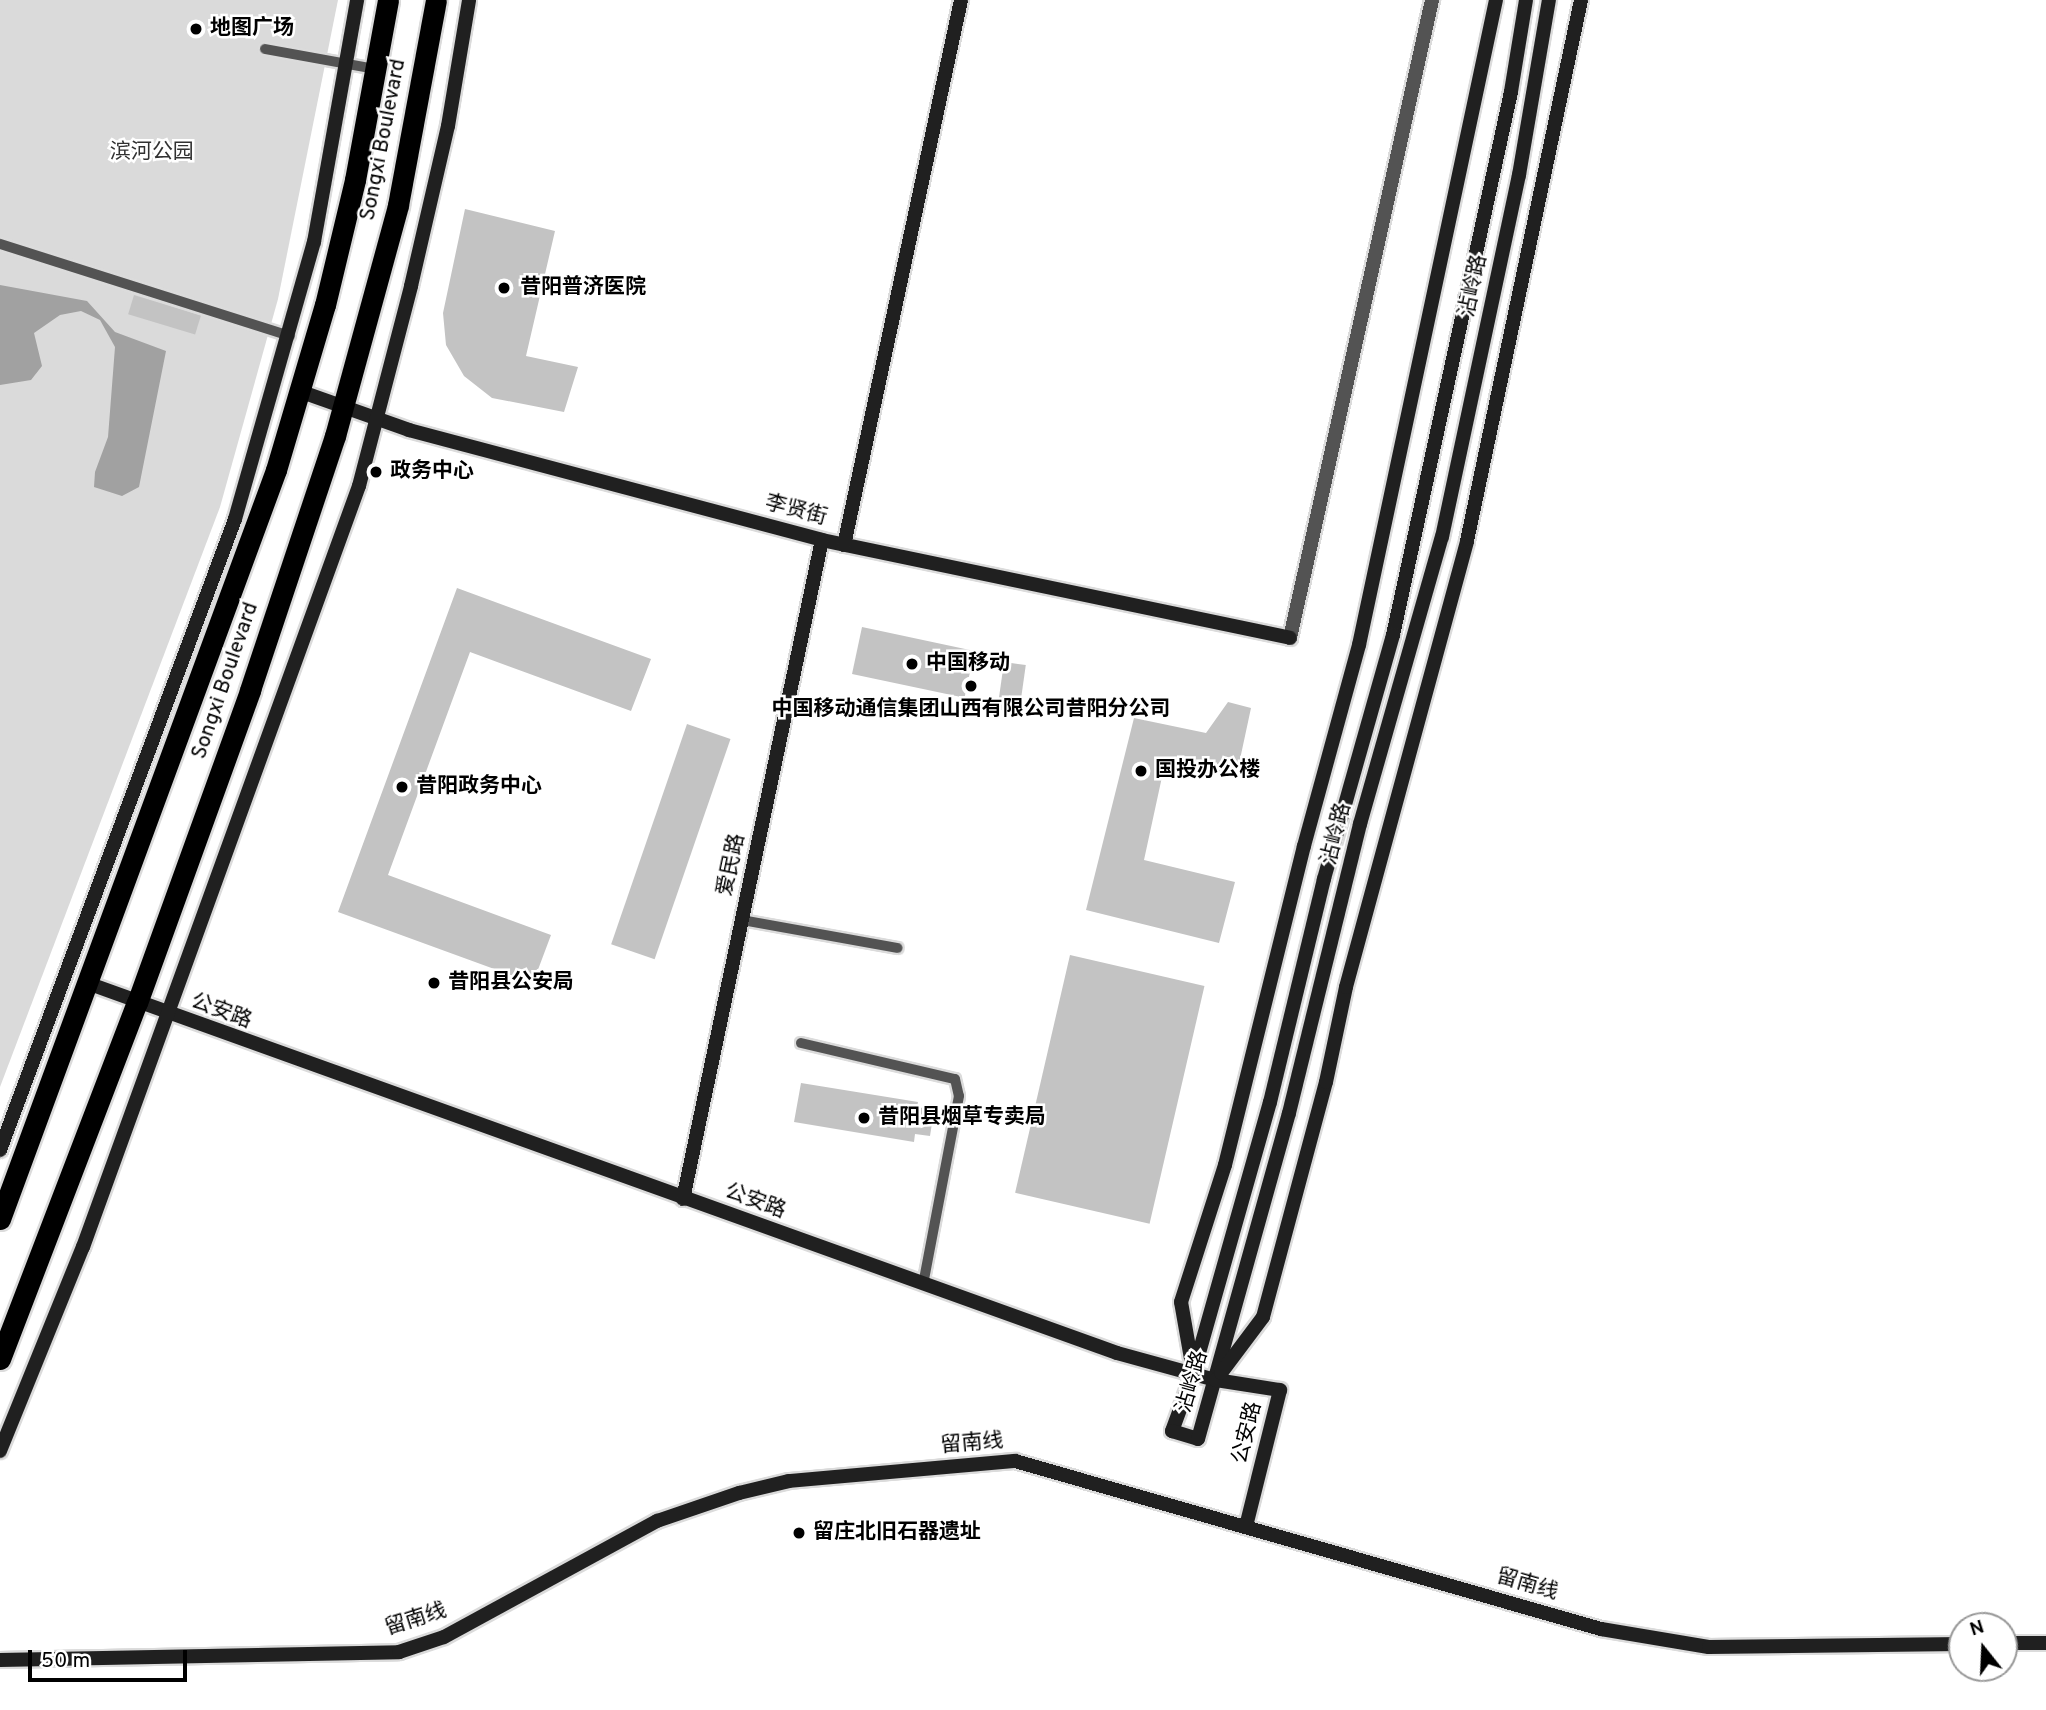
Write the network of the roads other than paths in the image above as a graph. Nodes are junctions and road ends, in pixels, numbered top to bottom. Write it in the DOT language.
graph roads {
  1 [pos="357,0"];
  2 [pos="388,0"];
  3 [pos="436,0"];
  4 [pos="469,0"];
  5 [pos="961,0"];
  6 [pos="1432,0"];
  7 [pos="1496,0"];
  8 [pos="1526,0"];
  9 [pos="1549,0"];
  10 [pos="1581,0"];
  11 [pos="265,49"];
  12 [pos="347,64"];
  13 [pos="375,69"];
  14 [pos="0,244"];
  15 [pos="290,336"];
  16 [pos="299,391"];
  17 [pos="343,406"];
  18 [pos="378,419"];
  19 [pos="822,540"];
  20 [pos="844,545"];
  21 [pos="742,920"];
  22 [pos="897,948"];
  23 [pos="90,984"];
  24 [pos="137,1003"];
  25 [pos="167,1015"];
  26 [pos="801,1043"];
  27 [pos="0,1150"];
  28 [pos="684,1199"];
  29 [pos="0,1219"];
  30 [pos="923,1284"];
  31 [pos="0,1359"];
  32 [pos="1193,1374"];
  33 [pos="1216,1380"];
  34 [pos="0,1451"];
  35 [pos="1246,1526"];
  36 [pos="2018,1643"];
  37 [pos="2046,1643"];
  38 [pos="1948,1644"];
  39 [pos="0,1660"];
  1 -- 12 [label="street"];
  2 -- 13 [label="highway, Songxi Boulevard"];
  3 -- 17 [label="highway, Songxi Boulevard"];
  4 -- 18 [label="street"];
  5 -- 20 [label="street"];
  6 -- 20 [label="street, 李贤街"];
  7 -- 32 [label="street"];
  8 -- 32 [label="street, 沾岭路"];
  9 -- 33 [label="street, 沾岭路"];
  10 -- 33 [label="street"];
  11 -- 12 [label="lane"];
  12 -- 13 [label="lane"];
  12 -- 15 [label="street"];
  13 -- 16 [label="highway, Songxi Boulevard"];
  14 -- 15 [label="lane"];
  15 -- 27 [label="street"];
  16 -- 17 [label="street, 李贤街"];
  16 -- 23 [label="highway, Songxi Boulevard"];
  17 -- 18 [label="street, 李贤街"];
  17 -- 24 [label="highway, Songxi Boulevard"];
  18 -- 19 [label="street, 李贤街"];
  18 -- 25 [label="street"];
  19 -- 20 [label="street, 李贤街"];
  19 -- 21 [label="street, 爱民路"];
  21 -- 22 [label="lane"];
  21 -- 28 [label="street, 爱民路"];
  23 -- 24 [label="street, 公安路"];
  23 -- 29 [label="highway, Songxi Boulevard"];
  24 -- 25 [label="street, 公安路"];
  24 -- 31 [label="highway, Songxi Boulevard"];
  25 -- 28 [label="street, 公安路"];
  25 -- 34 [label="street"];
  26 -- 30 [label="lane"];
  28 -- 30 [label="street, 公安路"];
  30 -- 32 [label="street, 公安路"];
  32 -- 33 [label="street, 公安路"];
  32 -- 33 [label="street, 沾岭路"];
  33 -- 35 [label="street, 公安路"];
  35 -- 38 [label="street, 留南线"];
  35 -- 39 [label="street, 留南线"];
  36 -- 37 [label="street"];
}
